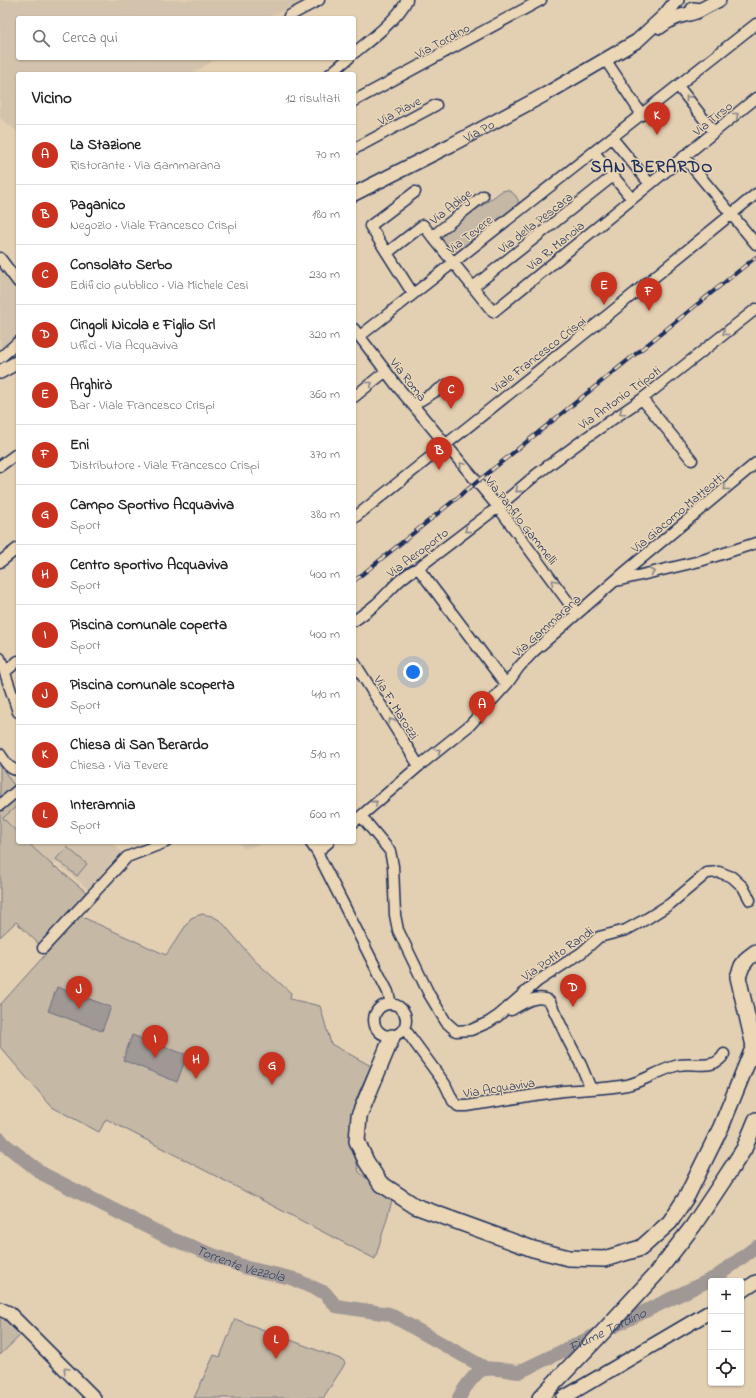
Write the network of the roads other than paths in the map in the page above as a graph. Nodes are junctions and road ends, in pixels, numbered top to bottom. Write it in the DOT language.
graph roads {
  1 [pos="318,0"];
  2 [pos="417,0"];
  3 [pos="541,0"];
  4 [pos="677,0"];
  5 [pos="681,0"];
  6 [pos="719,0"];
  7 [pos="406,3"];
  8 [pos="700,10"];
  9 [pos="289,16"];
  10 [pos="755,26"];
  11 [pos="647,33"];
  12 [pos="356,51"];
  13 [pos="346,60"];
  14 [pos="602,60"];
  15 [pos="332,72"];
  16 [pos="678,86"];
  17 [pos="756,98"];
  18 [pos="356,100"];
  19 [pos="436,105"];
  20 [pos="642,115"];
  21 [pos="714,132"];
  22 [pos="612,138"];
  23 [pos="356,148"];
  24 [pos="594,152"];
  25 [pos="684,157"];
  26 [pos="613,176"];
  27 [pos="650,184"];
  28 [pos="356,188"];
  29 [pos="415,192"];
  30 [pos="756,194"];
  31 [pos="483,196"];
  32 [pos="632,199"];
  33 [pos="731,214"];
  34 [pos="433,236"];
  35 [pos="756,244"];
  36 [pos="387,253"];
  37 [pos="0,258"];
  38 [pos="454,262"];
  39 [pos="16,279"];
  40 [pos="473,287"];
  41 [pos="413,294"];
  42 [pos="756,309"];
  43 [pos="357,332"];
  44 [pos="16,344"];
  45 [pos="0,358"];
  46 [pos="16,363"];
  47 [pos="386,371"];
  48 [pos="0,372"];
  49 [pos="16,372"];
  50 [pos="0,380"];
  51 [pos="446,385"];
  52 [pos="356,395"];
  53 [pos="642,399"];
  54 [pos="413,405"];
  55 [pos="445,444"];
  56 [pos="16,454"];
  57 [pos="692,460"];
  58 [pos="756,463"];
  59 [pos="0,466"];
  60 [pos="498,507"];
  61 [pos="356,516"];
  62 [pos="756,543"];
  63 [pos="16,550"];
  64 [pos="0,562"];
  65 [pos="418,568"];
  66 [pos="614,581"];
  67 [pos="577,614"];
  68 [pos="356,619"];
  69 [pos="0,658"];
  70 [pos="16,663"];
  71 [pos="356,665"];
  72 [pos="5,672"];
  73 [pos="507,684"];
  74 [pos="16,706"];
  75 [pos="0,754"];
  76 [pos="418,766"];
  77 [pos="16,770"];
  78 [pos="16,792"];
  79 [pos="0,805"];
  80 [pos="357,819"];
  81 [pos="161,844"];
  82 [pos="311,844"];
  83 [pos="327,844"];
  84 [pos="317,852"];
  85 [pos="750,900"];
  86 [pos="42,948"];
  87 [pos="756,952"];
  88 [pos="391,1004"];
  89 [pos="498,1016"];
  90 [pos="404,1028"];
  91 [pos="392,1037"];
  92 [pos="724,1054"];
  93 [pos="590,1089"];
  94 [pos="756,1124"];
  95 [pos="756,1282"];
  96 [pos="744,1290"];
  97 [pos="0,1309"];
  98 [pos="708,1313"];
  99 [pos="94,1398"];
  100 [pos="540,1398"];
  101 [pos="563,1398"];
  1 -- 9 [label="street"];
  2 -- 7 [label="street"];
  3 -- 18 [label="street, Via Tordino"];
  4 -- 11 [label="main road, Via Po"];
  5 -- 8 [label="main road"];
  6 -- 8 [label="main road, Via Po"];
  7 -- 12 [label="street"];
  8 -- 11 [label="main road, Via Po"];
  10 -- 16 [label="street, Via Tevere"];
  11 -- 14 [label="main road, Via Po"];
  13 -- 15 [label="street"];
  14 -- 20 [label="street"];
  14 -- 28 [label="main road, Via Po"];
  16 -- 20 [label="street, Via Tevere"];
  21 -- 16 [label="street, one-way"];
  21 -- 17 [label="street, Via Tirso, one-way"];
  19 -- 23 [label="street, Via Piave"];
  20 -- 22 [label="street, Via Tevere"];
  21 -- 25 [label="street, Via Tirso"];
  22 -- 24 [label="street, Via Tevere"];
  22 -- 27 [label="street"];
  24 -- 26 [label="street"];
  24 -- 38 [label="street, Via Tevere"];
  25 -- 27 [label="street, Via R. Manoia"];
  25 -- 33 [label="street"];
  26 -- 32 [label="street"];
  26 -- 40 [label="street, Via della Pescara"];
  27 -- 32 [label="street, Via R. Manoia"];
  29 -- 36 [label="street"];
  30 -- 33 [label="street, Viale Francesco Crispi"];
  31 -- 34 [label="street, Via Adige"];
  32 -- 40 [label="street, Via R. Manoia"];
  33 -- 35 [label="street"];
  33 -- 55 [label="street, Viale Francesco Crispi"];
  34 -- 36 [label="street, Via R. Manoia"];
  34 -- 38 [label="street, Via R. Manoia"];
  36 -- 41 [label="street"];
  37 -- 39 [label="street"];
  38 -- 40 [label="street, Via R. Manoia"];
  38 -- 41 [label="street, Via Tevere"];
  41 -- 43 [label="street, Via Tevere"];
  42 -- 53 [label="street, Via Antonio Tripoti, one-way"];
  43 -- 47 [label="street, Via Roma"];
  44 -- 45 [label="street"];
  46 -- 48 [label="main road"];
  52 -- 47 [label="street, one-way"];
  47 -- 54 [label="street, Via Roma"];
  49 -- 50 [label="main road"];
  51 -- 54 [label="street"];
  53 -- 57 [label="street"];
  53 -- 60 [label="street, Via Antonio Tripoti, one-way"];
  54 -- 55 [label="street, Via Roma"];
  60 -- 55 [label="street, Via Panfilo Gammelli, one-way"];
  55 -- 61 [label="street, Viale Francesco Crispi"];
  56 -- 59 [label="street"];
  58 -- 66 [label="street, Via Giacomo Matteotti, one-way"];
  60 -- 65 [label="street, Via Aeroporto, one-way"];
  67 -- 60 [label="street, Via Panfilo Gammelli, one-way"];
  66 -- 62 [label="street, Via Gammarana, one-way"];
  63 -- 64 [label="street"];
  65 -- 68 [label="street, Via Aeroporto"];
  65 -- 73 [label="street"];
  66 -- 67 [label="street, Via Gammarana"];
  67 -- 73 [label="street, Via Gammarana"];
  69 -- 72 [label="street"];
  70 -- 72 [label="street"];
  76 -- 71 [label="street, Via F. Marozzi, one-way"];
  72 -- 74 [label="street"];
  76 -- 73 [label="street, Via Gammarana, one-way"];
  75 -- 77 [label="street"];
  80 -- 76 [label="street, Via Gammarana, one-way"];
  78 -- 79 [label="street"];
  80 -- 89 [label="street, Via Potito Randi"];
  81 -- 86 [label="street"];
  82 -- 84 [label="street"];
  83 -- 84 [label="street"];
  84 -- 88 [label="street"];
  85 -- 89 [label="street, Via Potito Randi"];
  87 -- 91 [label="highway"];
  88 -- 90 [label="street"];
  88 -- 91 [label="street"];
  89 -- 93 [label="street"];
  90 -- 91 [label="street"];
  90 -- 93 [label="street, Via Acquaviva"];
  92 -- 93 [label="street, Via Acquaviva"];
  94 -- 100 [label="highway"];
  95 -- 96 [label="main road"];
  99 -- 97 [label="main road, one-way"];
  98 -- 101 [label="main road"];
}
